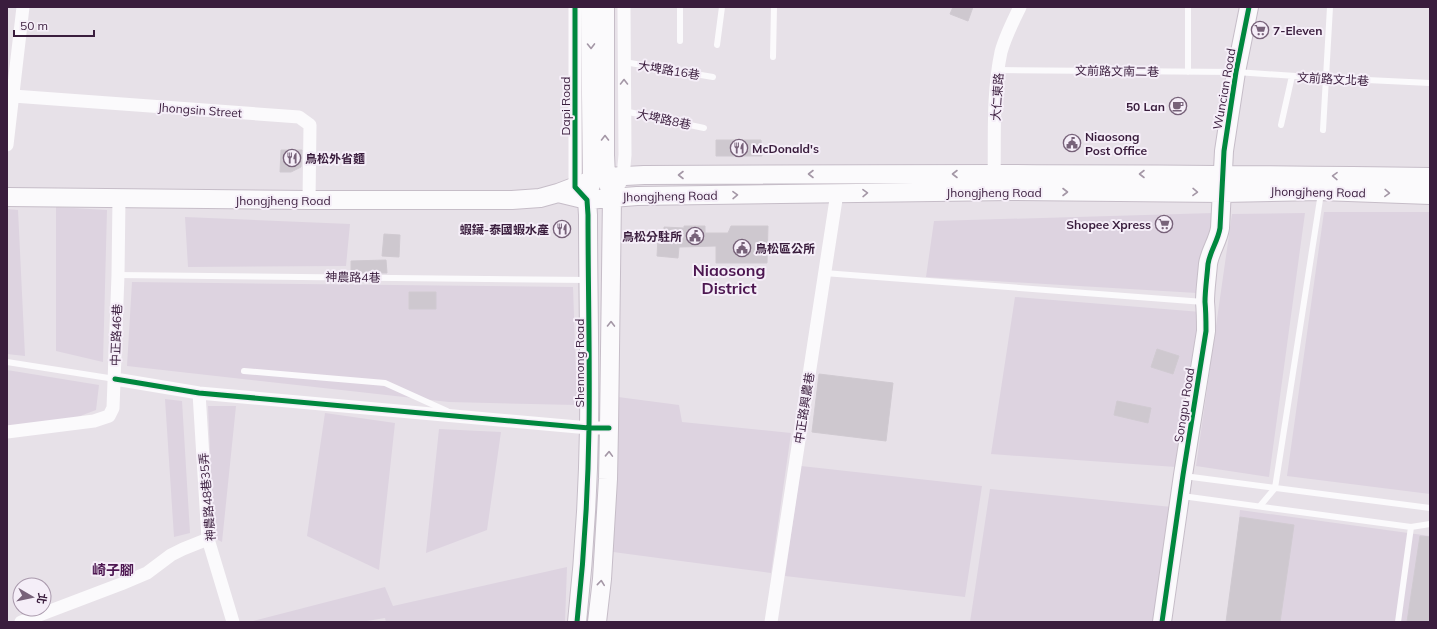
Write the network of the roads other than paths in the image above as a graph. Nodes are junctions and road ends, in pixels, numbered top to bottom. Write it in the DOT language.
graph roads {
  1 [pos="22,7"];
  2 [pos="575,7"];
  3 [pos="590,7"];
  4 [pos="606,7"];
  5 [pos="624,7"];
  6 [pos="680,7"];
  7 [pos="722,7"];
  8 [pos="774,7"];
  9 [pos="1020,7"];
  10 [pos="1188,7"];
  11 [pos="1249,7"];
  12 [pos="1330,7"];
  13 [pos="680,41"];
  14 [pos="718,45"];
  15 [pos="773,57"];
  16 [pos="624,62"];
  17 [pos="999,70"];
  18 [pos="1188,72"];
  19 [pos="1236,72"];
  20 [pos="1292,76"];
  21 [pos="713,77"];
  22 [pos="1325,78"];
  23 [pos="1430,83"];
  24 [pos="13,96"];
  25 [pos="624,111"];
  26 [pos="1281,125"];
  27 [pos="704,128"];
  28 [pos="1323,130"];
  29 [pos="8,134"];
  30 [pos="994,174"];
  31 [pos="1223,174"];
  32 [pos="1430,177"];
  33 [pos="607,178"];
  34 [pos="1321,191"];
  35 [pos="994,192"];
  36 [pos="581,193"];
  37 [pos="837,193"];
  38 [pos="1222,193"];
  39 [pos="1430,195"];
  40 [pos="7,197"];
  41 [pos="612,197"];
  42 [pos="119,198"];
  43 [pos="309,200"];
  44 [pos="824,273"];
  45 [pos="118,275"];
  46 [pos="588,280"];
  47 [pos="1205,302"];
  48 [pos="7,362"];
  49 [pos="244,371"];
  50 [pos="115,379"];
  51 [pos="199,393"];
  52 [pos="458,416"];
  53 [pos="589,428"];
  54 [pos="609,428"];
  55 [pos="7,432"];
  56 [pos="1183,475"];
  57 [pos="1275,488"];
  58 [pos="1180,496"];
  59 [pos="1260,506"];
  60 [pos="1430,508"];
  61 [pos="1430,524"];
  62 [pos="1411,527"];
  63 [pos="208,539"];
  64 [pos="21,622"];
  65 [pos="233,622"];
  66 [pos="577,622"];
  67 [pos="597,622"];
  68 [pos="771,622"];
  69 [pos="1162,622"];
  70 [pos="1398,622"];
  1 -- 24 [label="street"];
  2 -- 36 [label="street, Dapi Road"];
  3 -- 33 [label="main road, one-way"];
  33 -- 4 [label="main road, one-way"];
  5 -- 16 [label="street"];
  6 -- 13 [label="lane"];
  7 -- 14 [label="lane"];
  8 -- 15 [label="lane"];
  9 -- 17 [label="street, 大仁東路"];
  10 -- 18 [label="lane"];
  11 -- 19 [label="main road, Wuncian Road"];
  12 -- 22 [label="lane"];
  16 -- 21 [label="lane, 大埤路16巷"];
  25 -- 16 [label="street, one-way"];
  17 -- 18 [label="lane, 文前路文南二巷"];
  17 -- 30 [label="street, 大仁東路"];
  18 -- 19 [label="lane, 文前路文南二巷"];
  19 -- 20 [label="lane, 文前路文北巷"];
  19 -- 31 [label="main road, Wuncian Road"];
  20 -- 22 [label="lane, 文前路文北巷"];
  20 -- 26 [label="lane"];
  22 -- 23 [label="lane, 文前路文北巷"];
  22 -- 28 [label="lane"];
  24 -- 29 [label="street"];
  24 -- 43 [label="street, Jhongsin Street"];
  25 -- 27 [label="lane, 大埤路8巷"];
  25 -- 33 [label="street"];
  31 -- 30 [label="main road, Jhongjheng Road, one-way"];
  30 -- 33 [label="main road, Jhongjheng Road, one-way"];
  30 -- 35 [label="street, 大仁東路"];
  32 -- 31 [label="main road, Jhongjheng Road, one-way"];
  31 -- 38 [label="main road, Wuncian Road"];
  33 -- 36 [label="main road"];
  33 -- 41 [label="main road"];
  34 -- 38 [label="main road, Jhongjheng Road"];
  34 -- 39 [label="main road, Jhongjheng Road, one-way"];
  34 -- 57 [label="lane"];
  37 -- 35 [label="main road, Jhongjheng Road, one-way"];
  35 -- 38 [label="main road, Jhongjheng Road, one-way"];
  36 -- 41 [label="main road, Jhongjheng Road"];
  36 -- 43 [label="main road, Jhongjheng Road"];
  36 -- 46 [label="main road, Shennong Road"];
  41 -- 37 [label="main road, Jhongjheng Road, one-way"];
  37 -- 44 [label="street, 中正路興農巷"];
  38 -- 47 [label="main road, Songpu Road"];
  40 -- 42 [label="main road, Jhongjheng Road"];
  54 -- 41 [label="main road, one-way"];
  42 -- 43 [label="main road, Jhongjheng Road"];
  42 -- 45 [label="street, 中正路46巷"];
  44 -- 47 [label="lane"];
  44 -- 68 [label="street, 中正路興農巷"];
  45 -- 46 [label="lane, 神農路4巷"];
  45 -- 50 [label="street, 中正路46巷"];
  46 -- 53 [label="main road, Shennong Road"];
  47 -- 56 [label="main road, Songpu Road"];
  48 -- 50 [label="lane"];
  49 -- 52 [label="lane"];
  50 -- 51 [label="street"];
  50 -- 55 [label="street, 中正路46巷"];
  51 -- 52 [label="street"];
  51 -- 63 [label="street, 神農路48巷35弄"];
  52 -- 53 [label="street"];
  53 -- 54 [label="street"];
  53 -- 66 [label="main road, Shennong Road"];
  67 -- 54 [label="main road, one-way"];
  56 -- 57 [label="lane"];
  56 -- 58 [label="main road, Songpu Road"];
  57 -- 59 [label="lane"];
  57 -- 60 [label="lane"];
  58 -- 59 [label="lane"];
  58 -- 69 [label="main road, Songpu Road"];
  59 -- 62 [label="lane"];
  61 -- 62 [label="lane"];
  62 -- 70 [label="lane"];
  63 -- 64 [label="street"];
  63 -- 65 [label="street, 神農路48巷35弄"];
}
